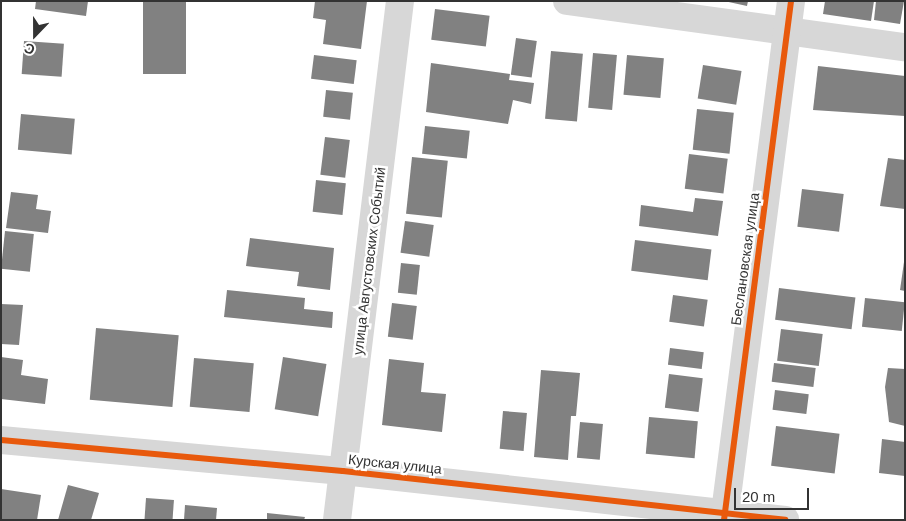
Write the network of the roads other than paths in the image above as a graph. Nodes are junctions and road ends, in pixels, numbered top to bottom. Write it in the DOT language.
graph roads {
  1 [pos="400,1"];
  2 [pos="567,1"];
  3 [pos="791,1"];
  4 [pos="788,31"];
  5 [pos="905,47"];
  6 [pos="1,440"];
  7 [pos="343,471"];
  8 [pos="724,516"];
  9 [pos="337,520"];
  10 [pos="785,520"];
  1 -- 7 [label="street, улица Августовских Событий"];
  2 -- 4 [label="street"];
  3 -- 4 [label="street, Беслановская улица"];
  4 -- 5 [label="street"];
  4 -- 8 [label="street, Беслановская улица"];
  6 -- 7 [label="street, Курская улица"];
  7 -- 8 [label="street, Курская улица"];
  7 -- 9 [label="street, улица Августовских Событий"];
  8 -- 10 [label="street, Курская улица"];
}
